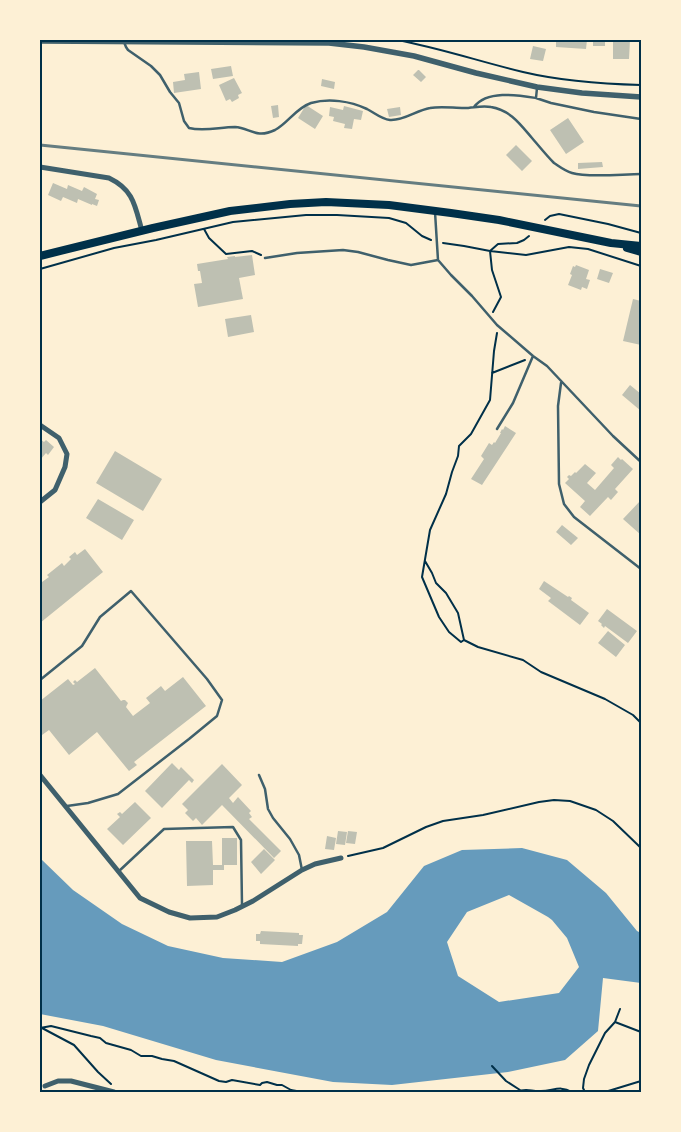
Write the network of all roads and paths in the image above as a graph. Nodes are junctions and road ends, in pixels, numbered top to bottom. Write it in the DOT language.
graph roads {
  1 [pos="397,40"];
  2 [pos="40,41"];
  3 [pos="409,41"];
  4 [pos="124,42"];
  5 [pos="641,85"];
  6 [pos="537,87"];
  7 [pos="536,98"];
  8 [pos="640,98"];
  9 [pos="474,107"];
  10 [pos="641,119"];
  11 [pos="40,167"];
  12 [pos="641,174"];
  13 [pos="435,211"];
  14 [pos="544,221"];
  15 [pos="204,229"];
  16 [pos="142,230"];
  17 [pos="533,233"];
  18 [pos="641,233"];
  19 [pos="436,243"];
  20 [pos="611,243"];
  21 [pos="641,246"];
  22 [pos="490,251"];
  23 [pos="641,252"];
  24 [pos="40,256"];
  25 [pos="265,258"];
  26 [pos="438,260"];
  27 [pos="641,266"];
  28 [pos="40,268"];
  29 [pos="491,316"];
  30 [pos="498,325"];
  31 [pos="533,356"];
  32 [pos="492,373"];
  33 [pos="562,382"];
  34 [pos="40,425"];
  35 [pos="497,429"];
  36 [pos="641,462"];
  37 [pos="40,502"];
  38 [pos="425,560"];
  39 [pos="641,569"];
  40 [pos="464,640"];
  41 [pos="40,680"];
  42 [pos="641,723"];
  43 [pos="40,775"];
  44 [pos="259,776"];
  45 [pos="64,806"];
  46 [pos="641,848"];
  47 [pos="341,858"];
  48 [pos="302,870"];
  49 [pos="118,872"];
  50 [pos="242,906"];
  51 [pos="620,1008"];
  52 [pos="615,1022"];
  53 [pos="41,1028"];
  54 [pos="641,1032"];
  55 [pos="492,1066"];
  56 [pos="641,1081"];
  57 [pos="46,1086"];
  58 [pos="113,1090"];
  59 [pos="519,1091"];
  60 [pos="302,1092"];
  61 [pos="572,1092"];
  62 [pos="585,1092"];
  63 [pos="605,1092"];
  1 -- 3 [label="path"];
  2 -- 4 [label="street"];
  3 -- 5 [label="path"];
  4 -- 6 [label="street"];
  4 -- 9 [label="lane"];
  6 -- 7 [label="lane"];
  6 -- 8 [label="street"];
  7 -- 9 [label="lane"];
  7 -- 10 [label="lane"];
  9 -- 12 [label="lane"];
  11 -- 16 [label="street"];
  13 -- 16 [label="main road"];
  13 -- 19 [label="lane"];
  13 -- 20 [label="main road"];
  14 -- 18 [label="path"];
  15 -- 19 [label="path"];
  15 -- 25 [label="path"];
  15 -- 28 [label="path"];
  16 -- 24 [label="main road"];
  17 -- 22 [label="path"];
  19 -- 22 [label="path"];
  19 -- 26 [label="lane"];
  20 -- 21 [label="main road"];
  20 -- 23 [label="main road"];
  22 -- 27 [label="path"];
  22 -- 29 [label="path"];
  25 -- 26 [label="lane"];
  26 -- 29 [label="lane"];
  29 -- 30 [label="lane"];
  30 -- 31 [label="lane"];
  30 -- 32 [label="path"];
  31 -- 32 [label="path"];
  31 -- 33 [label="lane"];
  31 -- 35 [label="lane"];
  32 -- 38 [label="path"];
  33 -- 36 [label="lane"];
  33 -- 39 [label="lane"];
  34 -- 37 [label="street"];
  38 -- 40 [label="path"];
  38 -- 40 [label="path"];
  40 -- 42 [label="path"];
  41 -- 45 [label="lane"];
  43 -- 45 [label="street"];
  44 -- 48 [label="lane"];
  45 -- 49 [label="street"];
  46 -- 47 [label="path"];
  47 -- 48 [label="street"];
  48 -- 50 [label="street"];
  49 -- 50 [label="street"];
  49 -- 50 [label="lane"];
  51 -- 52 [label="path"];
  52 -- 54 [label="path"];
  52 -- 62 [label="path"];
  53 -- 58 [label="path"];
  53 -- 60 [label="path"];
  55 -- 59 [label="path"];
  56 -- 63 [label="path"];
  57 -- 58 [label="street"];
  59 -- 61 [label="path"];
}
